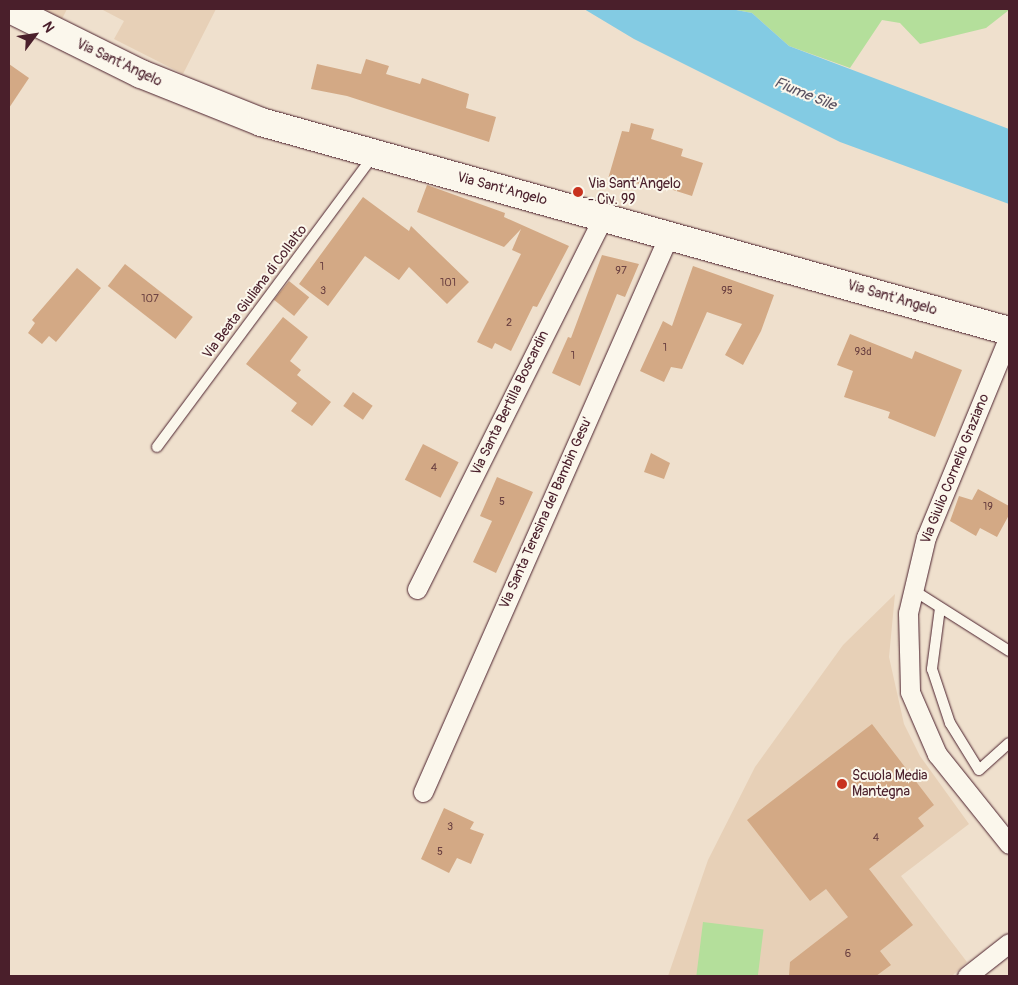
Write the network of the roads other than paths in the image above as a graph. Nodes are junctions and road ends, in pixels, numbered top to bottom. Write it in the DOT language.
graph roads {
  1 [pos="10,9"];
  2 [pos="375,154"];
  3 [pos="603,217"];
  4 [pos="669,235"];
  5 [pos="1009,331"];
  6 [pos="1009,336"];
  7 [pos="157,447"];
  8 [pos="418,589"];
  9 [pos="913,590"];
  10 [pos="940,608"];
  11 [pos="1009,651"];
  12 [pos="1009,743"];
  13 [pos="423,792"];
  14 [pos="1009,844"];
  15 [pos="1009,943"];
  16 [pos="967,976"];
  1 -- 2 [label="street, Via Sant'Angelo"];
  2 -- 3 [label="street, Via Sant'Angelo"];
  2 -- 7 [label="lane, Via Beata Giuliana di Collalto"];
  3 -- 4 [label="street, Via Sant'Angelo"];
  3 -- 8 [label="street, Via Santa Bertilla Boscardin"];
  4 -- 5 [label="street, Via Sant'Angelo"];
  4 -- 13 [label="street, Via Santa Teresina del Bambin Gesu'"];
  6 -- 9 [label="street, Via Giulio Cornelio Graziano"];
  9 -- 10 [label="lane"];
  9 -- 14 [label="street, Via Giulio Cornelio Graziano"];
  10 -- 11 [label="lane"];
  10 -- 12 [label="lane"];
  15 -- 16 [label="street"];
}
